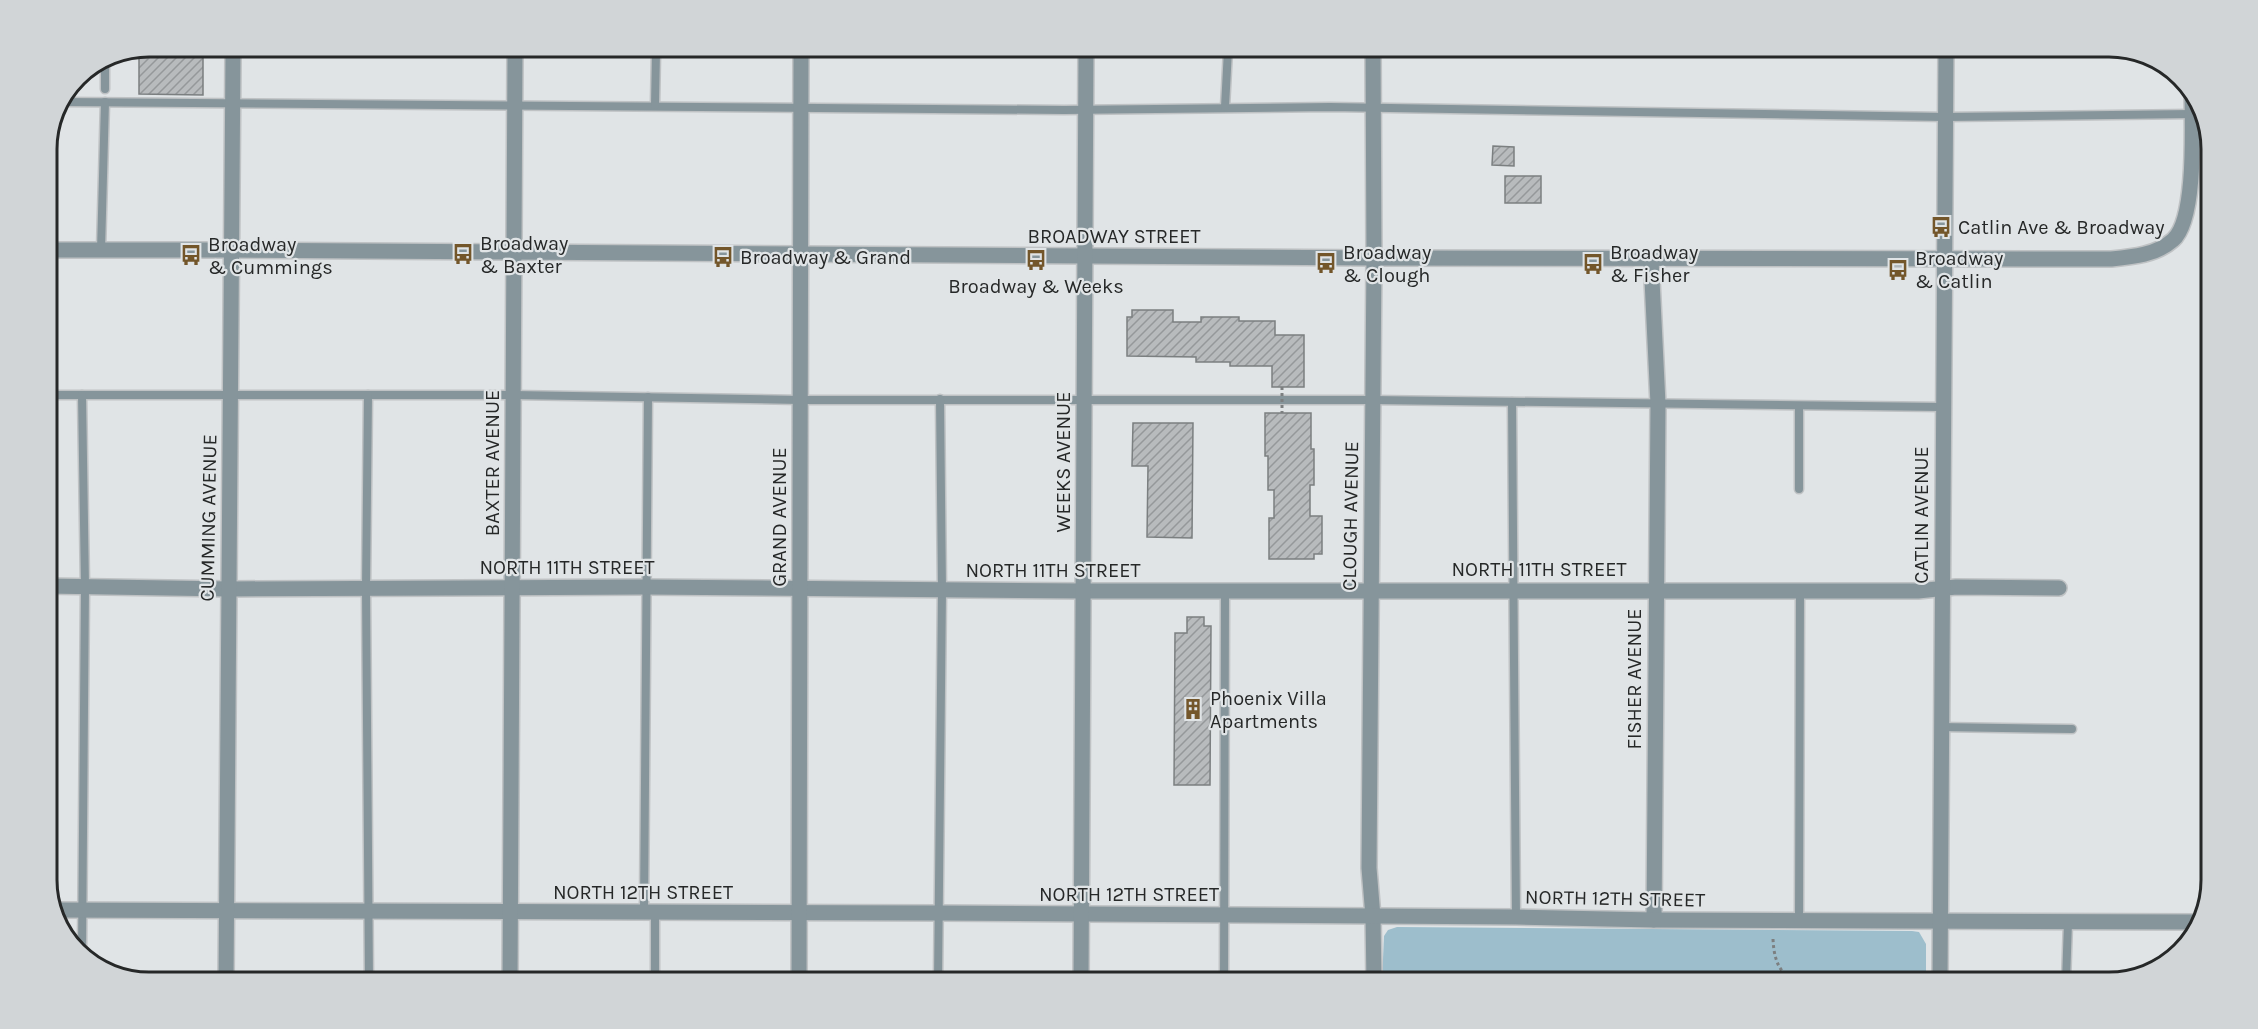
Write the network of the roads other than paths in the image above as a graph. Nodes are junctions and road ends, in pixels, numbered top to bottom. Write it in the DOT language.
graph roads {
  1 [pos="233,57"];
  2 [pos="515,57"];
  3 [pos="656,57"];
  4 [pos="801,57"];
  5 [pos="1086,57"];
  6 [pos="1228,57"];
  7 [pos="1372,57"];
  8 [pos="1946,57"];
  9 [pos="105,68"];
  10 [pos="105,89"];
  11 [pos="70,102"];
  12 [pos="105,102"];
  13 [pos="232,104"];
  14 [pos="515,104"];
  15 [pos="655,105"];
  16 [pos="800,107"];
  17 [pos="1225,107"];
  18 [pos="1373,109"];
  19 [pos="1086,110"];
  20 [pos="2192,110"];
  21 [pos="2192,114"];
  22 [pos="1945,117"];
  23 [pos="57,250"];
  24 [pos="101,250"];
  25 [pos="230,250"];
  26 [pos="514,253"];
  27 [pos="800,254"];
  28 [pos="1085,257"];
  29 [pos="1374,258"];
  30 [pos="1651,259"];
  31 [pos="1946,260"];
  32 [pos="57,395"];
  33 [pos="82,395"];
  34 [pos="230,395"];
  35 [pos="368,395"];
  36 [pos="514,395"];
  37 [pos="648,397"];
  38 [pos="940,399"];
  39 [pos="800,400"];
  40 [pos="1373,400"];
  41 [pos="1084,401"];
  42 [pos="1512,402"];
  43 [pos="1658,404"];
  44 [pos="1799,406"];
  45 [pos="1942,407"];
  46 [pos="1799,489"];
  47 [pos="57,586"];
  48 [pos="85,586"];
  49 [pos="512,587"];
  50 [pos="645,587"];
  51 [pos="2059,588"];
  52 [pos="228,589"];
  53 [pos="366,589"];
  54 [pos="1941,589"];
  55 [pos="800,590"];
  56 [pos="942,590"];
  57 [pos="1512,590"];
  58 [pos="1655,590"];
  59 [pos="1083,591"];
  60 [pos="1370,591"];
  61 [pos="1800,591"];
  62 [pos="1225,592"];
  63 [pos="1940,727"];
  64 [pos="2072,729"];
  65 [pos="62,910"];
  66 [pos="82,910"];
  67 [pos="226,912"];
  68 [pos="369,912"];
  69 [pos="510,912"];
  70 [pos="650,912"];
  71 [pos="939,913"];
  72 [pos="798,914"];
  73 [pos="1081,915"];
  74 [pos="1224,916"];
  75 [pos="1373,917"];
  76 [pos="1516,917"];
  77 [pos="1654,920"];
  78 [pos="1940,920"];
  79 [pos="1799,921"];
  80 [pos="2067,922"];
  81 [pos="2189,926"];
  82 [pos="82,943"];
  83 [pos="226,972"];
  84 [pos="369,972"];
  85 [pos="510,972"];
  86 [pos="654,972"];
  87 [pos="799,972"];
  88 [pos="938,972"];
  89 [pos="1081,972"];
  90 [pos="1224,972"];
  91 [pos="1374,972"];
  92 [pos="1940,972"];
  93 [pos="2066,972"];
  1 -- 13 [label="street, CUMMING AVENUE"];
  2 -- 14 [label="street, BAXTER AVENUE"];
  3 -- 15 [label="lane"];
  4 -- 16 [label="street, GRAND AVENUE"];
  5 -- 19 [label="street, WEEKS AVENUE"];
  6 -- 17 [label="lane"];
  7 -- 18 [label="street, CLOUGH AVENUE"];
  8 -- 22 [label="street, CATLIN AVENUE"];
  9 -- 10 [label="lane"];
  11 -- 12 [label="lane"];
  12 -- 13 [label="lane"];
  12 -- 24 [label="lane"];
  13 -- 14 [label="lane"];
  13 -- 25 [label="street, CUMMING AVENUE"];
  14 -- 15 [label="lane"];
  14 -- 26 [label="street, BAXTER AVENUE"];
  15 -- 16 [label="lane"];
  16 -- 19 [label="lane"];
  16 -- 27 [label="street, GRAND AVENUE"];
  17 -- 18 [label="lane"];
  17 -- 19 [label="lane"];
  18 -- 22 [label="lane"];
  18 -- 29 [label="street, CLOUGH AVENUE"];
  19 -- 28 [label="street, WEEKS AVENUE"];
  20 -- 21 [label="street"];
  21 -- 22 [label="lane"];
  21 -- 31 [label="street, BROADWAY STREET"];
  22 -- 31 [label="street, CATLIN AVENUE"];
  23 -- 24 [label="street, BROADWAY STREET"];
  24 -- 25 [label="street, BROADWAY STREET"];
  25 -- 26 [label="street, BROADWAY STREET"];
  25 -- 34 [label="street, CUMMING AVENUE"];
  26 -- 27 [label="street, BROADWAY STREET"];
  26 -- 36 [label="street, BAXTER AVENUE"];
  27 -- 28 [label="street, BROADWAY STREET"];
  27 -- 39 [label="street, GRAND AVENUE"];
  28 -- 29 [label="street, BROADWAY STREET"];
  28 -- 41 [label="street, WEEKS AVENUE"];
  29 -- 30 [label="street, BROADWAY STREET"];
  29 -- 40 [label="street, CLOUGH AVENUE"];
  30 -- 31 [label="street, BROADWAY STREET"];
  30 -- 43 [label="street, FISHER AVENUE"];
  31 -- 45 [label="street, CATLIN AVENUE"];
  32 -- 33 [label="lane"];
  33 -- 34 [label="lane"];
  33 -- 48 [label="lane"];
  34 -- 35 [label="lane"];
  34 -- 52 [label="street, CUMMING AVENUE"];
  35 -- 36 [label="lane"];
  35 -- 53 [label="lane"];
  36 -- 37 [label="lane"];
  36 -- 49 [label="street, BAXTER AVENUE"];
  37 -- 39 [label="lane"];
  37 -- 50 [label="lane"];
  38 -- 39 [label="lane"];
  38 -- 41 [label="lane"];
  38 -- 56 [label="lane"];
  39 -- 55 [label="street, GRAND AVENUE"];
  40 -- 41 [label="lane"];
  40 -- 42 [label="lane"];
  40 -- 60 [label="street, CLOUGH AVENUE"];
  41 -- 59 [label="street, WEEKS AVENUE"];
  42 -- 43 [label="lane"];
  42 -- 57 [label="lane"];
  43 -- 44 [label="lane"];
  43 -- 58 [label="street, FISHER AVENUE"];
  44 -- 45 [label="lane"];
  44 -- 46 [label="lane"];
  45 -- 54 [label="street, CATLIN AVENUE"];
  47 -- 48 [label="street, NORTH 11TH STREET"];
  48 -- 52 [label="street, NORTH 11TH STREET"];
  48 -- 66 [label="lane"];
  49 -- 50 [label="street, NORTH 11TH STREET"];
  49 -- 53 [label="street, NORTH 11TH STREET"];
  49 -- 69 [label="street, BAXTER AVENUE"];
  50 -- 55 [label="street, NORTH 11TH STREET"];
  50 -- 70 [label="lane"];
  51 -- 54 [label="street, NORTH 11TH STREET"];
  52 -- 53 [label="street, NORTH 11TH STREET"];
  52 -- 67 [label="street, CUMMING AVENUE"];
  53 -- 68 [label="lane"];
  54 -- 61 [label="street, NORTH 11TH STREET"];
  54 -- 63 [label="street, CATLIN AVENUE"];
  55 -- 56 [label="street, NORTH 11TH STREET"];
  55 -- 72 [label="street, GRAND AVENUE"];
  56 -- 59 [label="street, NORTH 11TH STREET"];
  56 -- 71 [label="lane"];
  57 -- 58 [label="street, NORTH 11TH STREET"];
  57 -- 60 [label="street, NORTH 11TH STREET"];
  57 -- 76 [label="lane"];
  58 -- 61 [label="street, NORTH 11TH STREET"];
  58 -- 77 [label="street, FISHER AVENUE"];
  59 -- 62 [label="street, NORTH 11TH STREET"];
  59 -- 73 [label="street, WEEKS AVENUE"];
  60 -- 62 [label="street, NORTH 11TH STREET"];
  60 -- 75 [label="street, CLOUGH AVENUE"];
  61 -- 79 [label="lane"];
  62 -- 74 [label="lane"];
  63 -- 64 [label="lane"];
  63 -- 78 [label="street, CATLIN AVENUE"];
  65 -- 66 [label="street, NORTH 12TH STREET"];
  66 -- 67 [label="street, NORTH 12TH STREET"];
  66 -- 82 [label="lane"];
  67 -- 68 [label="street, NORTH 12TH STREET"];
  67 -- 83 [label="street, CUMMING AVENUE"];
  68 -- 69 [label="street, NORTH 12TH STREET"];
  68 -- 84 [label="lane"];
  69 -- 70 [label="street, NORTH 12TH STREET"];
  69 -- 85 [label="street, BAXTER AVENUE"];
  70 -- 72 [label="street, NORTH 12TH STREET"];
  70 -- 86 [label="lane"];
  71 -- 72 [label="street, NORTH 12TH STREET"];
  71 -- 73 [label="street, NORTH 12TH STREET"];
  71 -- 88 [label="lane"];
  72 -- 87 [label="street, GRAND AVENUE"];
  73 -- 74 [label="street, NORTH 12TH STREET"];
  73 -- 89 [label="street, WEEKS AVENUE"];
  74 -- 75 [label="street, NORTH 12TH STREET"];
  74 -- 90 [label="lane"];
  75 -- 76 [label="street, NORTH 12TH STREET"];
  75 -- 91 [label="street, CLOUGH AVENUE"];
  76 -- 77 [label="street, NORTH 12TH STREET"];
  77 -- 79 [label="street, NORTH 12TH STREET"];
  78 -- 79 [label="street, NORTH 12TH STREET"];
  78 -- 80 [label="street, NORTH 12TH STREET"];
  78 -- 92 [label="street, CATLIN AVENUE"];
  80 -- 81 [label="street, NORTH 12TH STREET"];
  80 -- 93 [label="lane"];
}
